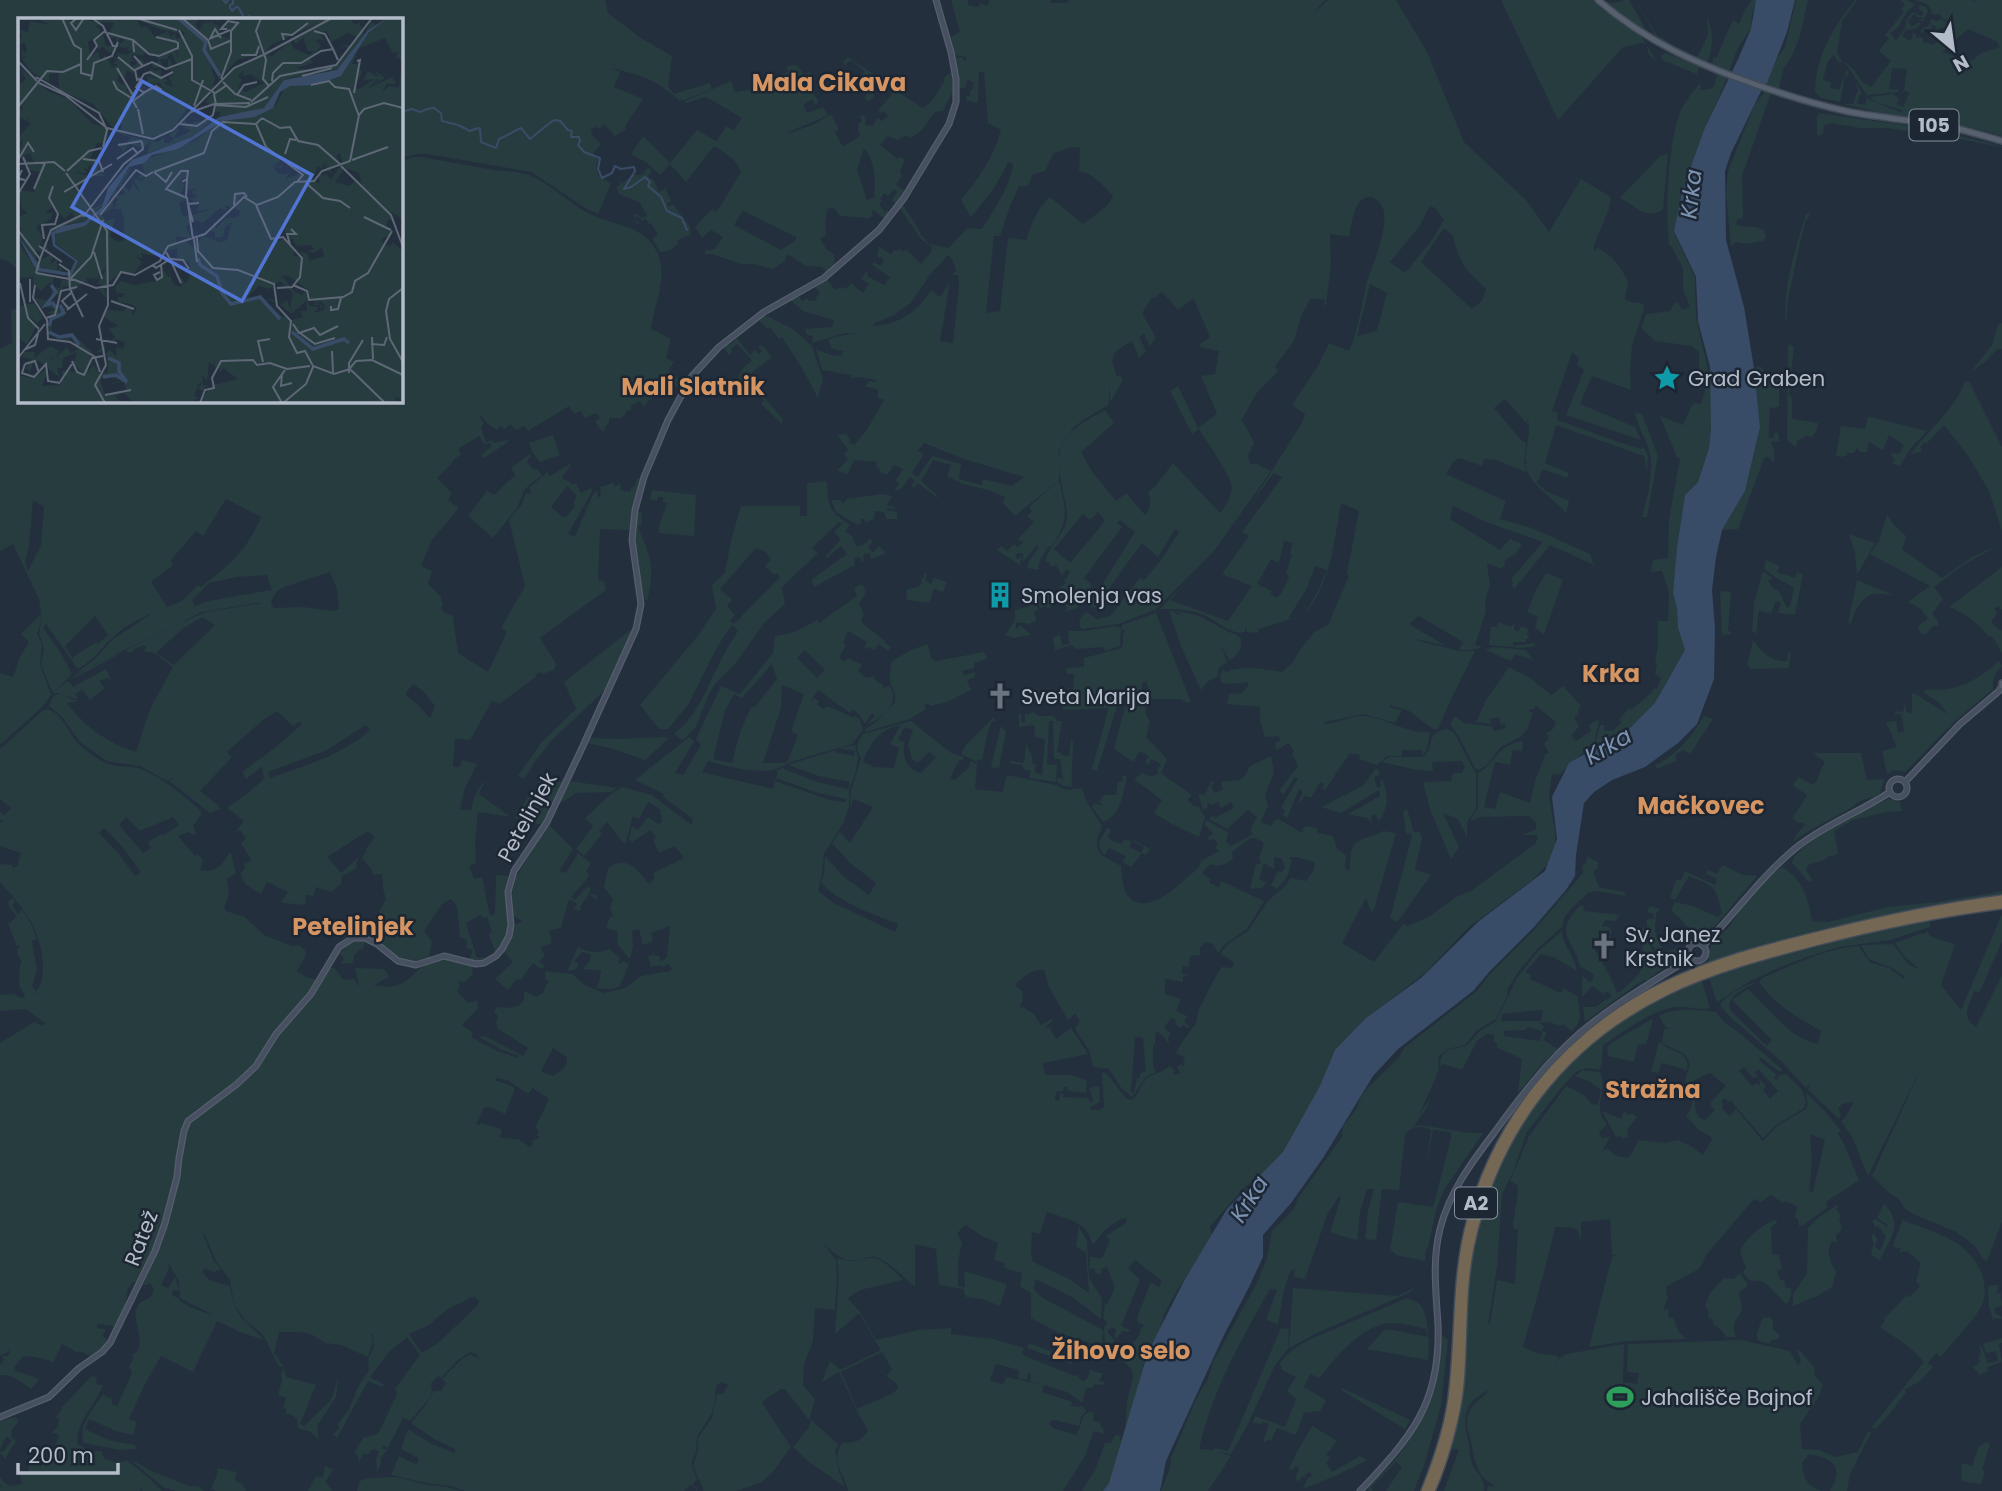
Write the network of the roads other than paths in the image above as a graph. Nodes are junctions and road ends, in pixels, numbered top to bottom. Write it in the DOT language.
graph roads {
  1 [pos="936,0"];
  2 [pos="1598,0"];
  3 [pos="2002,141"];
  4 [pos="2002,685"];
  5 [pos="2002,694"];
  6 [pos="1986,701"];
  7 [pos="1905,782"];
  8 [pos="1890,792"];
  9 [pos="2002,899"];
  10 [pos="2002,905"];
  11 [pos="1703,946"];
  12 [pos="1690,958"];
  13 [pos="1740,960"];
  14 [pos="1664,989"];
  15 [pos="270,1041"];
  16 [pos="0,1417"];
  17 [pos="1360,1491"];
  18 [pos="1425,1491"];
  19 [pos="1431,1491"];
  1 -- 15 [label="main road, Petelinjek"];
  2 -- 3 [label="main road, 105"];
  4 -- 6 [label="main road"];
  5 -- 6 [label="main road"];
  6 -- 7 [label="main road"];
  7 -- 8 [label="main road"];
  7 -- 8 [label="main road"];
  8 -- 11 [label="main road"];
  9 -- 13 [label="highway, A2"];
  10 -- 13 [label="highway, A2"];
  11 -- 12 [label="main road"];
  11 -- 12 [label="main road"];
  12 -- 17 [label="main road"];
  13 -- 14 [label="highway, A2"];
  14 -- 18 [label="highway, A2"];
  14 -- 19 [label="highway, A2"];
  15 -- 16 [label="main road, Ratež"];
}
